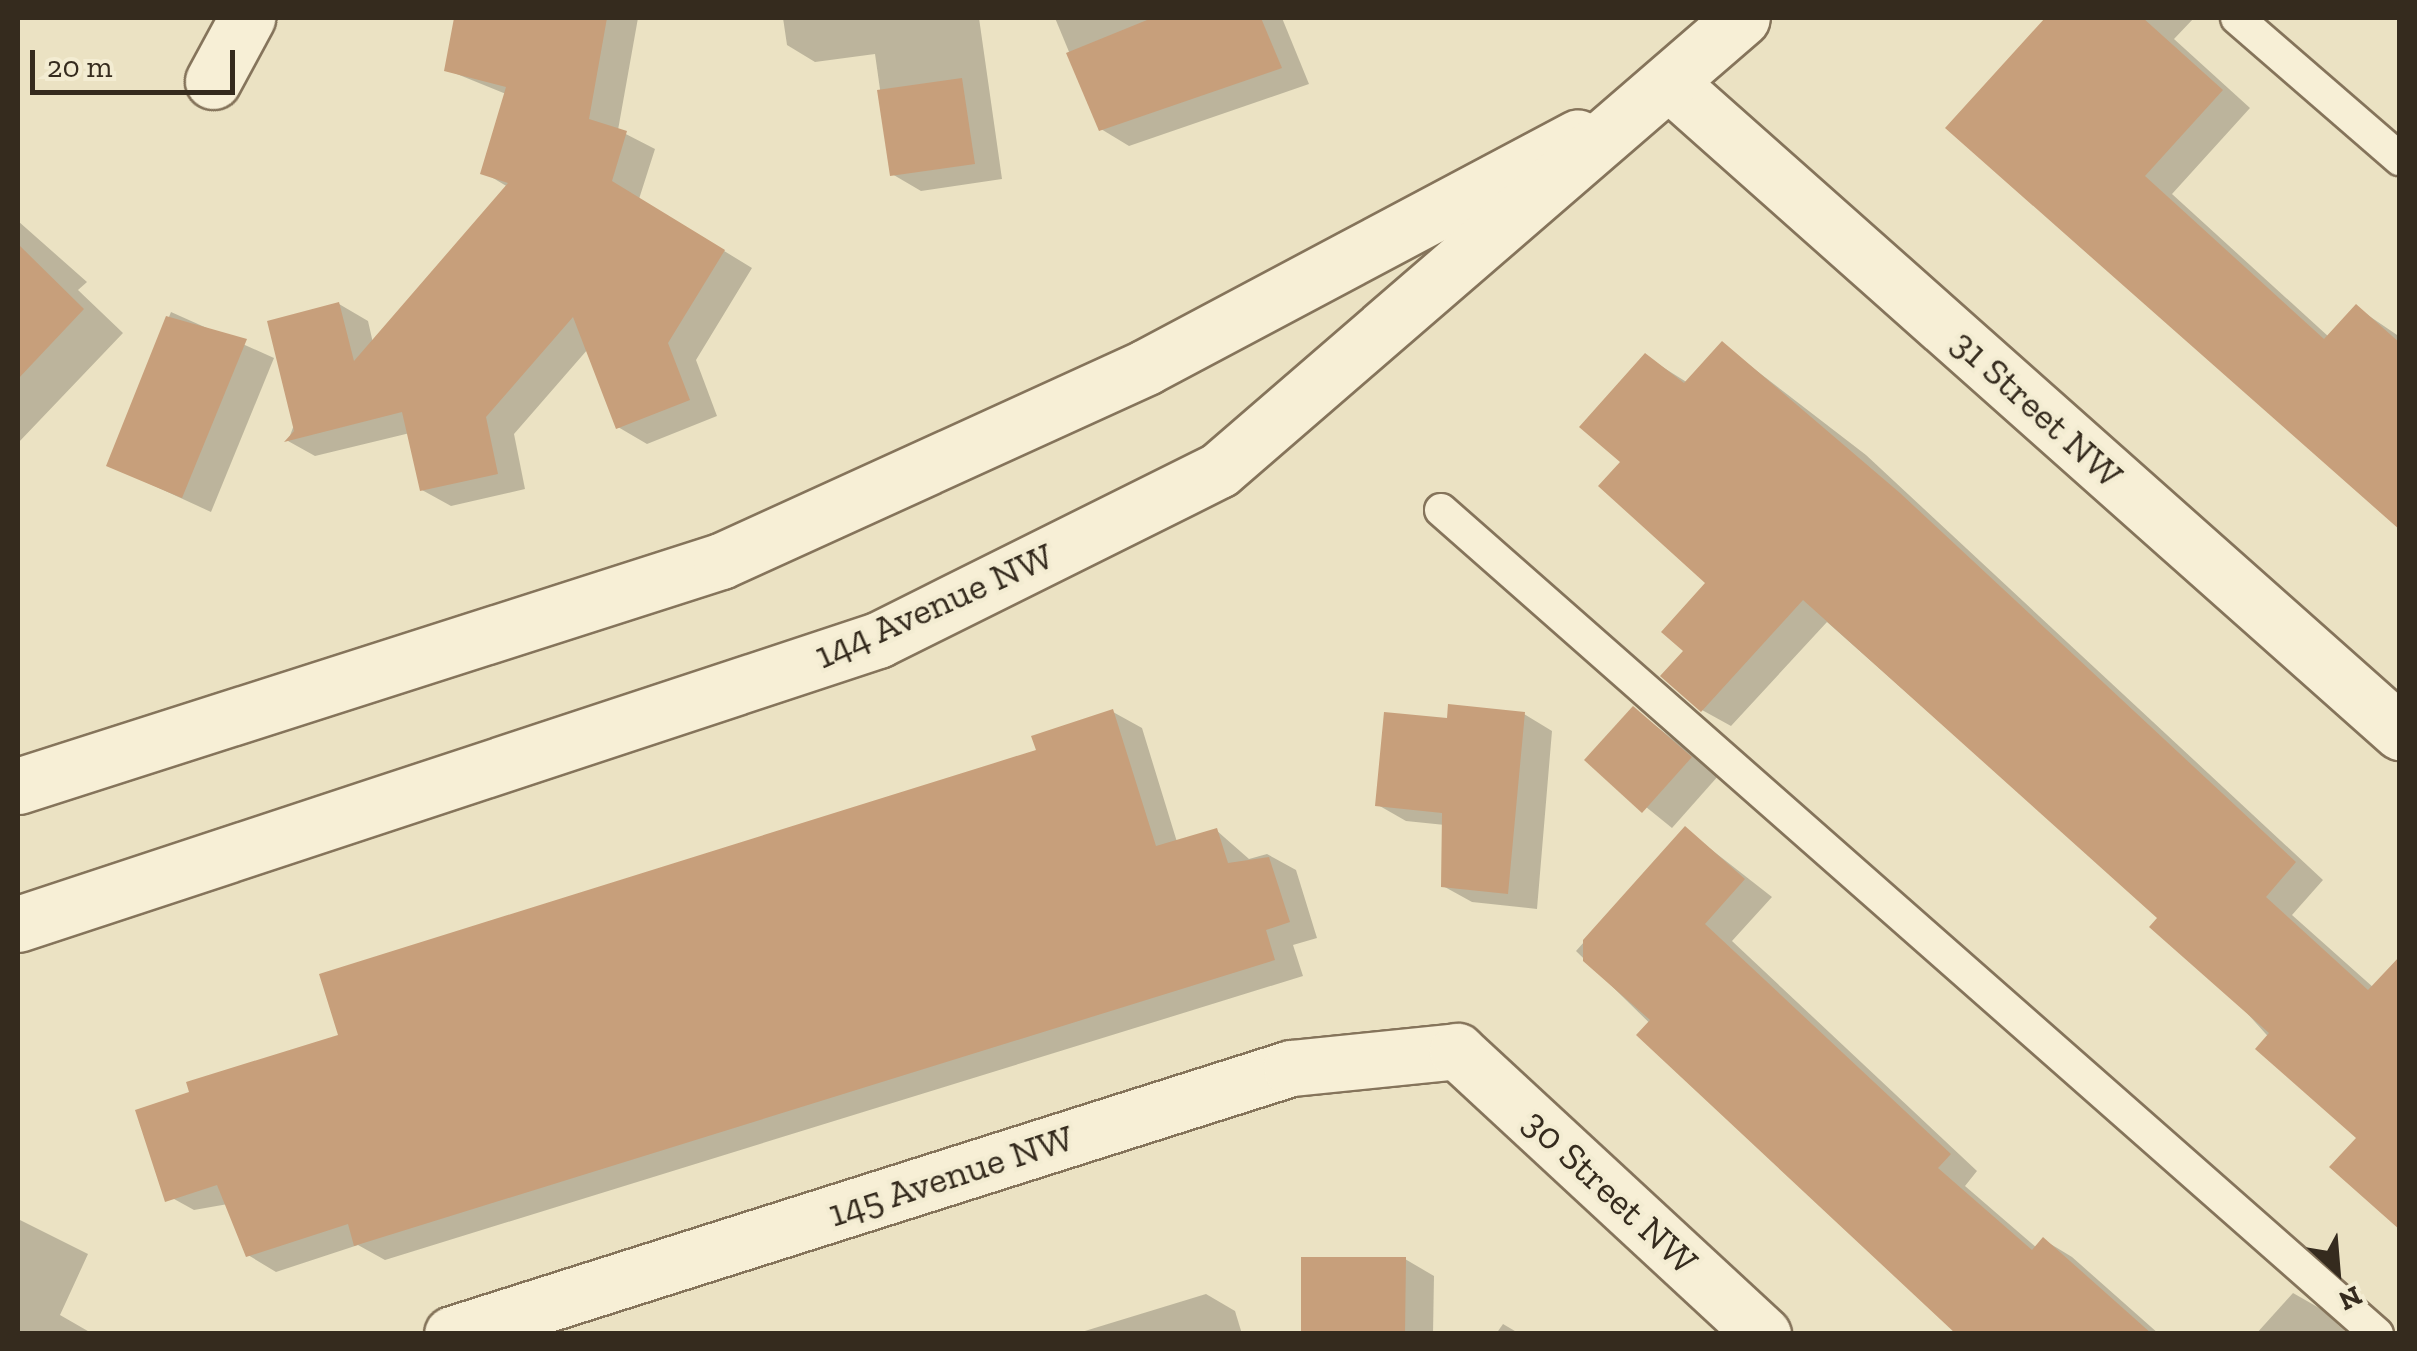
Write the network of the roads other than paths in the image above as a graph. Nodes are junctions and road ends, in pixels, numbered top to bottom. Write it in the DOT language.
graph roads {
  1 [pos="248,18"];
  2 [pos="1742,18"];
  3 [pos="2237,18"];
  4 [pos="214,81"];
  5 [pos="1673,86"];
  6 [pos="2400,159"];
  7 [pos="1440,510"];
  8 [pos="2400,732"];
  9 [pos="139,749"];
  10 [pos="18,754"];
  11 [pos="18,786"];
  12 [pos="117,894"];
  13 [pos="18,924"];
  14 [pos="18,940"];
  15 [pos="1457,1051"];
  16 [pos="452,1334"];
  17 [pos="1763,1334"];
  18 [pos="2377,1334"];
  1 -- 4 [label="main road"];
  2 -- 5 [label="main road, 144 Avenue NW"];
  3 -- 6 [label="lane"];
  5 -- 8 [label="main road, 31 Street NW"];
  5 -- 9 [label="main road, 144 Avenue NW"];
  5 -- 12 [label="main road, 144 Avenue NW"];
  7 -- 18 [label="lane"];
  9 -- 10 [label="main road"];
  9 -- 11 [label="main road, 144 Avenue NW"];
  12 -- 13 [label="main road, 144 Avenue NW"];
  12 -- 14 [label="main road"];
  15 -- 16 [label="main road, 145 Avenue NW"];
  15 -- 17 [label="main road, 30 Street NW"];
}
